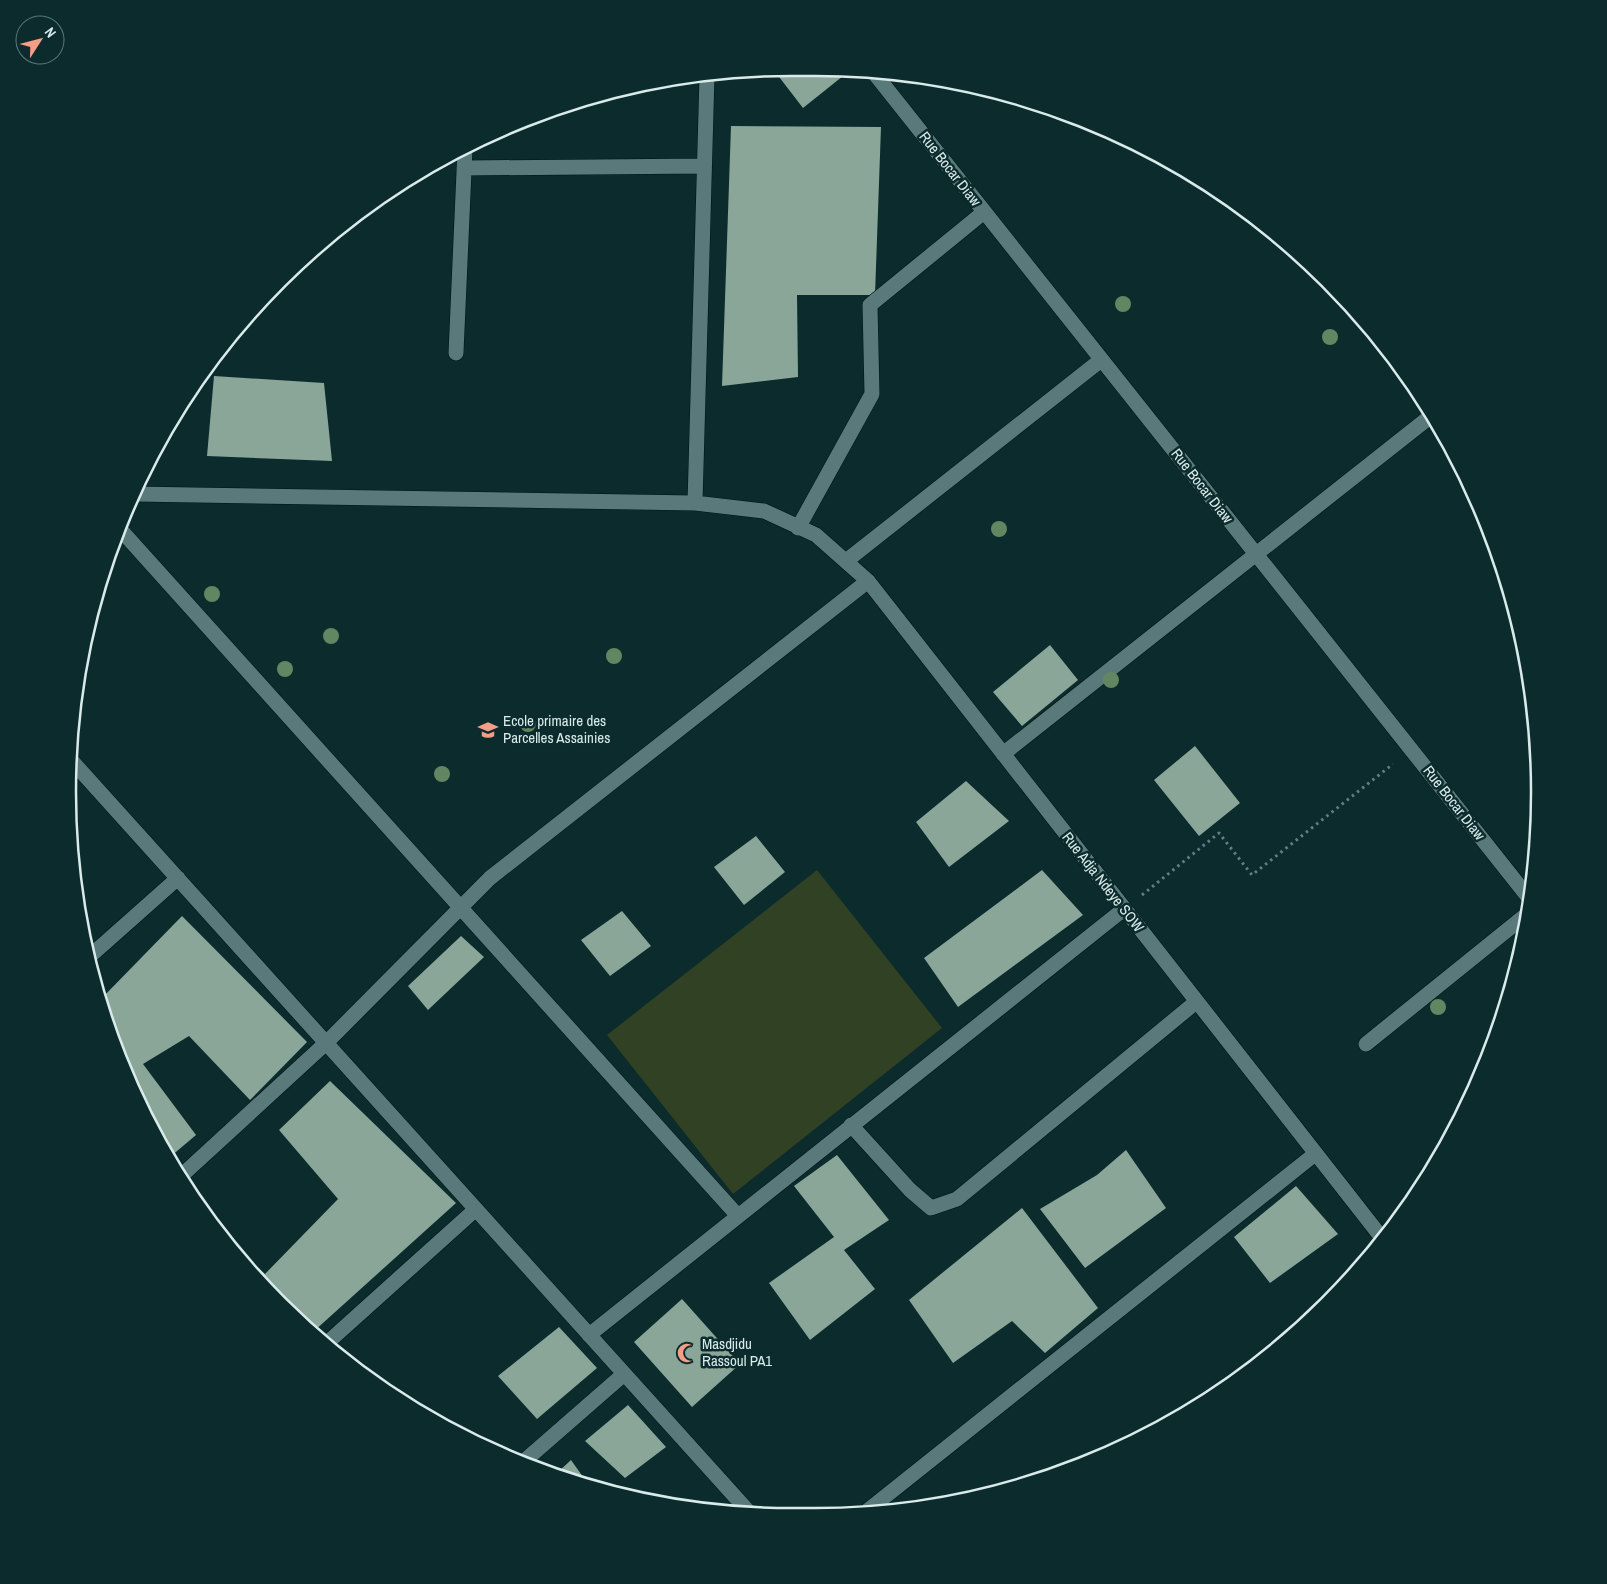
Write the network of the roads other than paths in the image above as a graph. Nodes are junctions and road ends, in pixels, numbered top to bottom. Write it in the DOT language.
graph roads {
  1 [pos="878,79"];
  2 [pos="707,81"];
  3 [pos="465,156"];
  4 [pos="704,166"];
  5 [pos="464,168"];
  6 [pos="984,212"];
  7 [pos="456,353"];
  8 [pos="1101,360"];
  9 [pos="1426,420"];
  10 [pos="142,494"];
  11 [pos="695,503"];
  12 [pos="798,528"];
  13 [pos="125,534"];
  14 [pos="1256,554"];
  15 [pos="846,561"];
  16 [pos="868,581"];
  17 [pos="1003,754"];
  18 [pos="77,767"];
  19 [pos="178,878"];
  20 [pos="1524,892"];
  21 [pos="460,907"];
  22 [pos="1124,909"];
  23 [pos="1519,921"];
  24 [pos="95,952"];
  25 [pos="1196,1002"];
  26 [pos="326,1043"];
  27 [pos="1366,1044"];
  28 [pos="852,1126"];
  29 [pos="1315,1154"];
  30 [pos="186,1172"];
  31 [pos="476,1210"];
  32 [pos="738,1216"];
  33 [pos="1378,1234"];
  34 [pos="589,1334"];
  35 [pos="331,1339"];
  36 [pos="624,1374"];
  37 [pos="529,1457"];
  38 [pos="875,1505"];
  39 [pos="743,1506"];
  1 -- 6 [label="street, Rue Bocar Diaw"];
  2 -- 4 [label="street"];
  3 -- 5 [label="street"];
  4 -- 5 [label="street"];
  4 -- 11 [label="street"];
  5 -- 7 [label="street"];
  6 -- 8 [label="street, Rue Bocar Diaw"];
  6 -- 12 [label="street"];
  8 -- 14 [label="street, Rue Bocar Diaw"];
  8 -- 15 [label="street"];
  9 -- 14 [label="street"];
  10 -- 11 [label="street, Rue Adja Ndeye SOW"];
  11 -- 12 [label="street, Rue Adja Ndeye SOW"];
  12 -- 15 [label="street, Rue Adja Ndeye SOW"];
  13 -- 21 [label="street"];
  14 -- 17 [label="street"];
  14 -- 20 [label="street, Rue Bocar Diaw"];
  15 -- 16 [label="street, Rue Adja Ndeye SOW"];
  16 -- 17 [label="street, Rue Adja Ndeye SOW"];
  16 -- 21 [label="street"];
  17 -- 22 [label="street, Rue Adja Ndeye SOW"];
  18 -- 19 [label="street"];
  19 -- 24 [label="street"];
  19 -- 26 [label="street"];
  21 -- 26 [label="street"];
  21 -- 32 [label="street"];
  22 -- 25 [label="street, Rue Adja Ndeye SOW"];
  22 -- 28 [label="street"];
  23 -- 27 [label="street"];
  25 -- 28 [label="street"];
  25 -- 29 [label="street, Rue Adja Ndeye SOW"];
  26 -- 30 [label="street"];
  26 -- 31 [label="street"];
  28 -- 32 [label="street"];
  29 -- 33 [label="street, Rue Adja Ndeye SOW"];
  29 -- 38 [label="street"];
  31 -- 34 [label="street"];
  31 -- 35 [label="street"];
  32 -- 34 [label="street"];
  34 -- 36 [label="street"];
  36 -- 37 [label="street"];
  36 -- 39 [label="street"];
}
